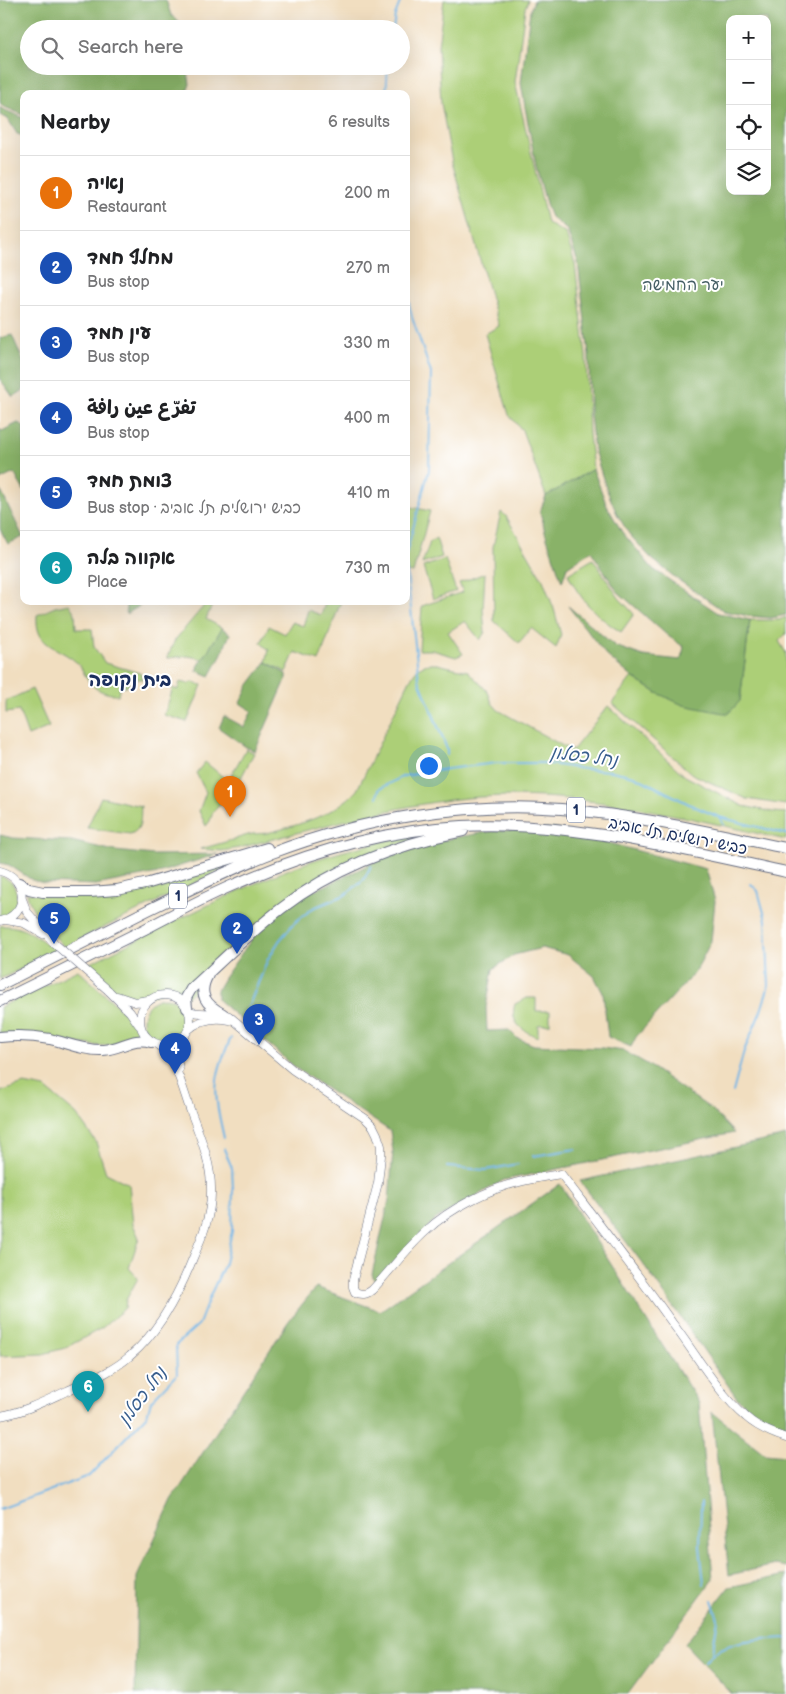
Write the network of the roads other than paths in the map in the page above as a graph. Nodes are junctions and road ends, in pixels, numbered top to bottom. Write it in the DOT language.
graph roads {
  1 [pos="363,825"];
  2 [pos="499,826"];
  3 [pos="786,848"];
  4 [pos="0,871"];
  5 [pos="786,872"];
  6 [pos="18,883"];
  7 [pos="22,899"];
  8 [pos="3,921"];
  9 [pos="47,937"];
  10 [pos="211,971"];
  11 [pos="0,985"];
  12 [pos="110,992"];
  13 [pos="148,1000"];
  14 [pos="0,1001"];
  15 [pos="188,1010"];
  16 [pos="223,1014"];
  17 [pos="236,1022"];
  18 [pos="140,1027"];
  19 [pos="188,1030"];
  20 [pos="0,1037"];
  21 [pos="182,1039"];
  22 [pos="153,1043"];
  23 [pos="192,1115"];
  24 [pos="0,1416"];
  25 [pos="786,1438"];
  1 -- 3 [label="highway, כביש ירושלים תל אביב / 1"];
  1 -- 6 [label="highway"];
  1 -- 11 [label="highway, כביש ירושלים תל אביב / 1"];
  2 -- 5 [label="highway, כביש ירושלים תל אביב / 1"];
  2 -- 10 [label="highway"];
  2 -- 14 [label="highway, כביש ירושלים תל אביב / 1"];
  4 -- 6 [label="main road"];
  6 -- 7 [label="main road"];
  7 -- 8 [label="main road"];
  7 -- 9 [label="main road"];
  8 -- 9 [label="main road"];
  9 -- 12 [label="main road, bridge"];
  10 -- 15 [label="highway"];
  10 -- 16 [label="highway"];
  12 -- 13 [label="main road"];
  12 -- 18 [label="main road"];
  13 -- 15 [label="main road"];
  13 -- 18 [label="main road"];
  15 -- 16 [label="main road"];
  15 -- 19 [label="main road"];
  16 -- 17 [label="main road"];
  17 -- 19 [label="main road"];
  17 -- 25 [label="main road"];
  18 -- 22 [label="main road"];
  19 -- 21 [label="main road"];
  20 -- 22 [label="highway"];
  21 -- 22 [label="main road"];
  21 -- 23 [label="main road"];
  22 -- 23 [label="main road"];
  23 -- 24 [label="main road"];
}
